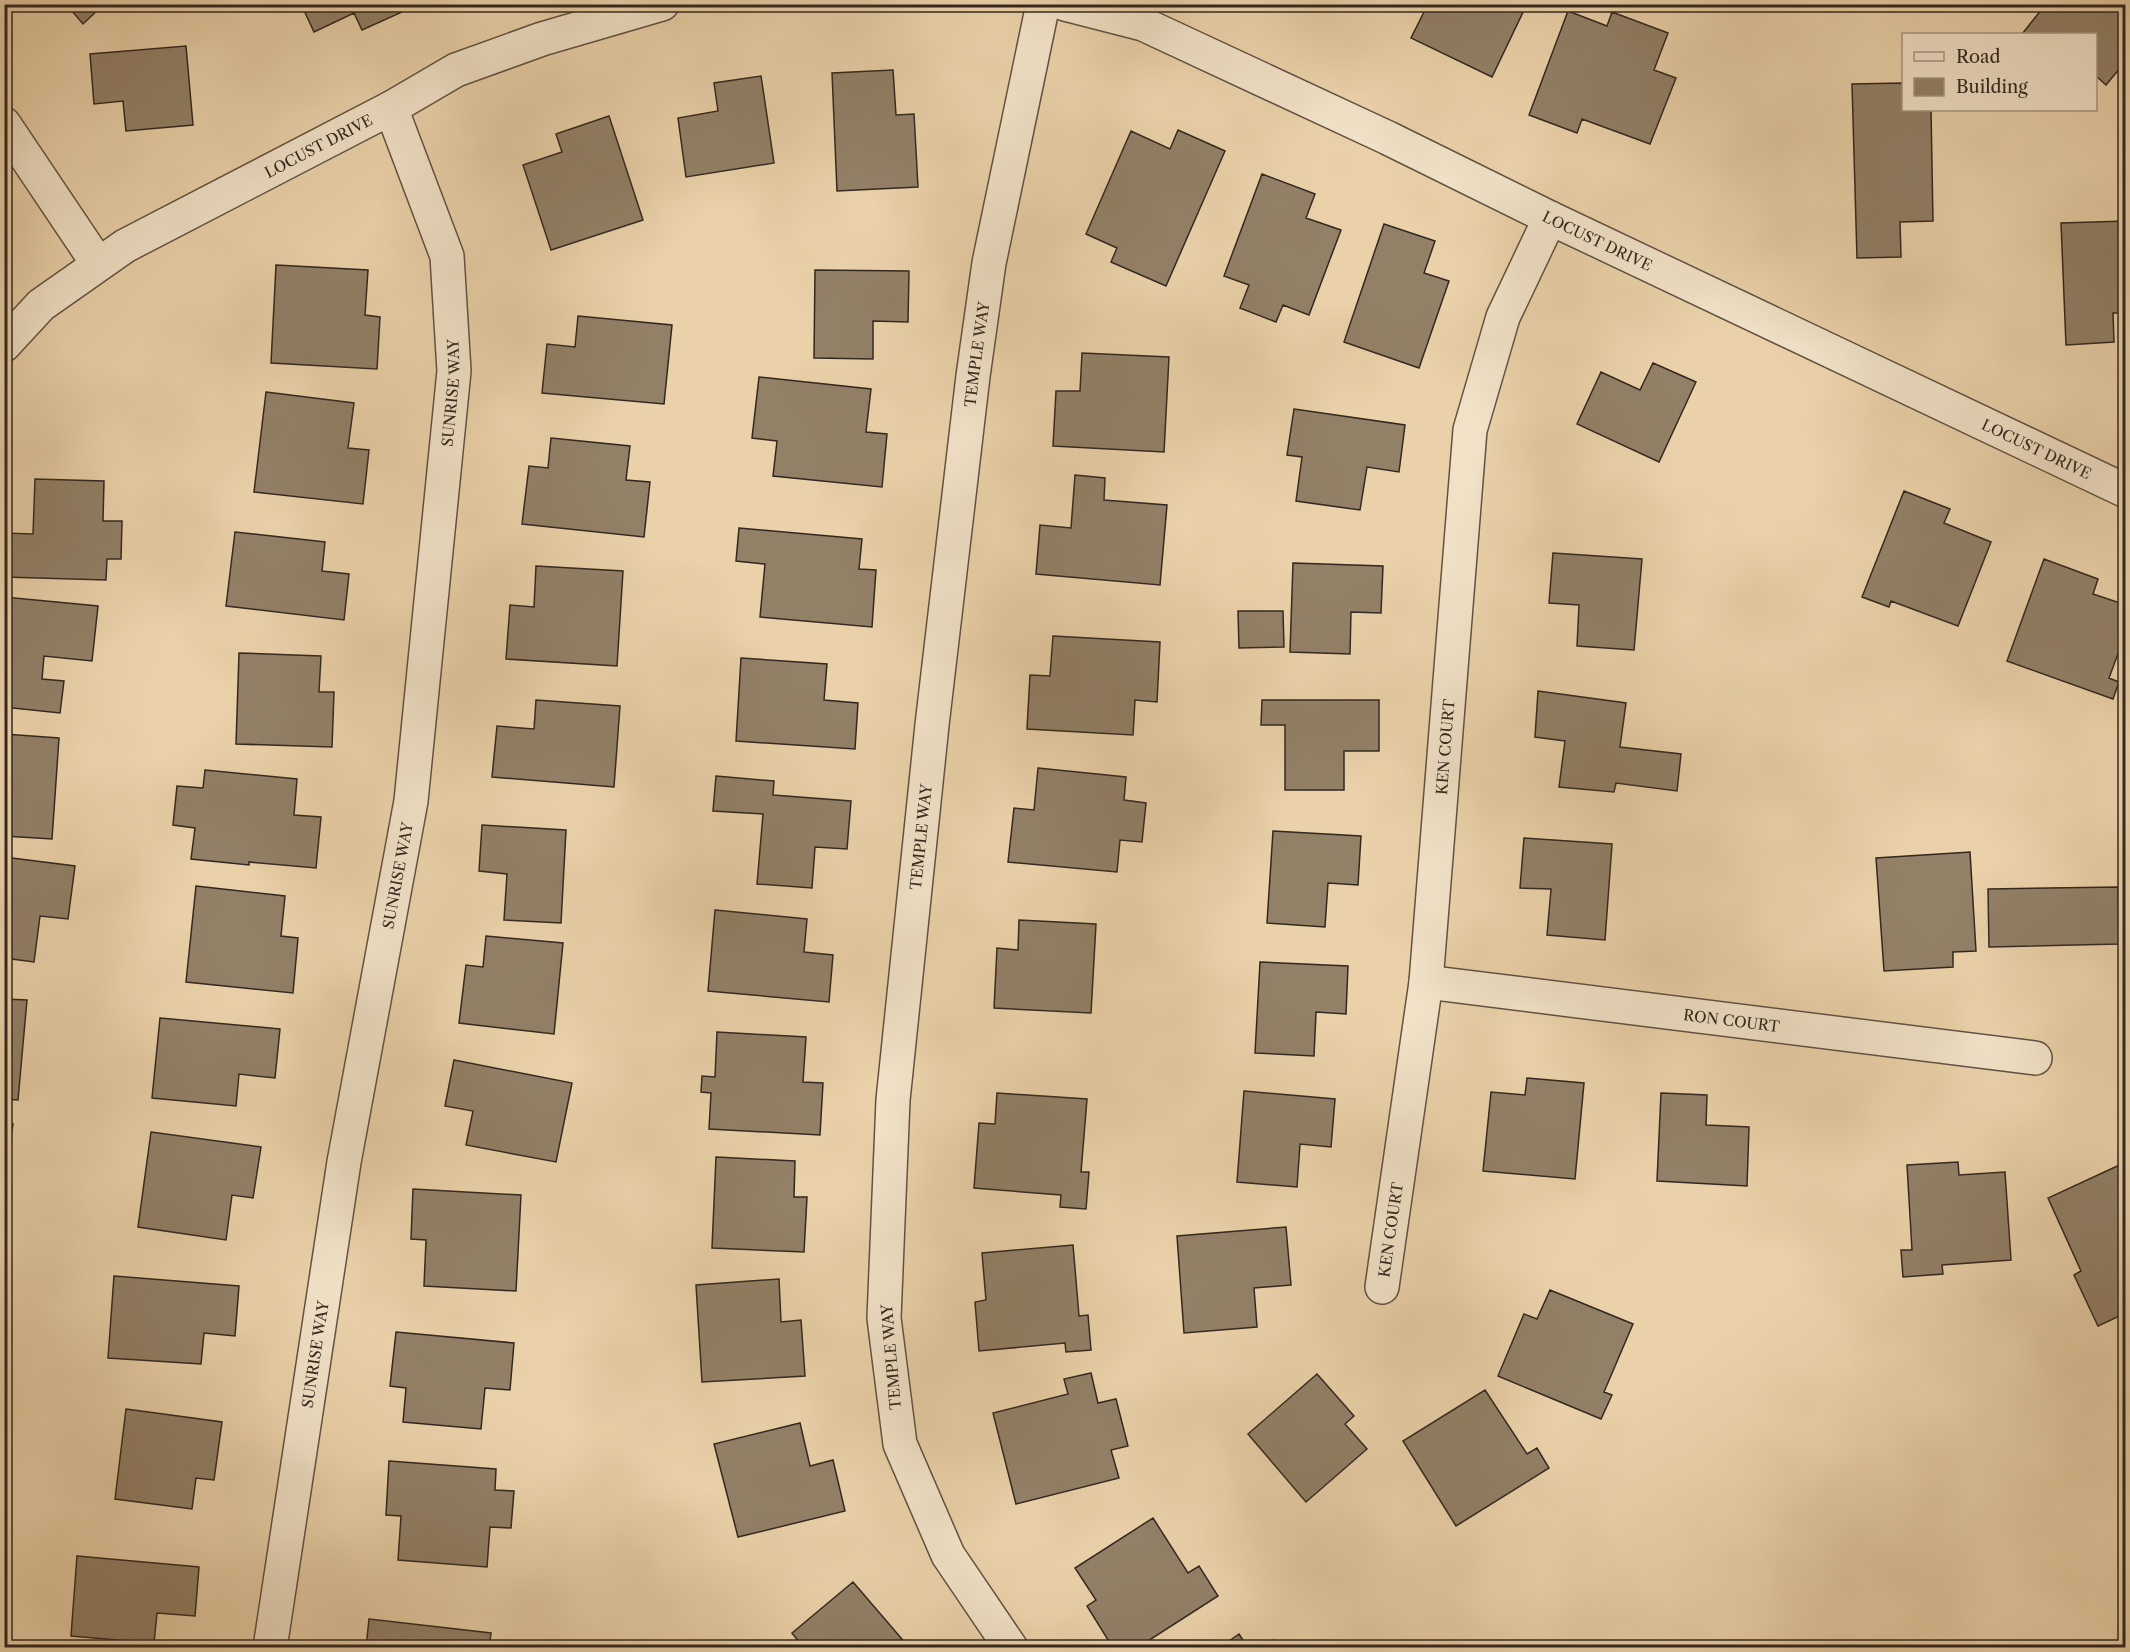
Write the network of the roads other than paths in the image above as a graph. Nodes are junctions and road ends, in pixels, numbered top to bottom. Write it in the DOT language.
graph roads {
  1 [pos="662,4"];
  2 [pos="1043,4"];
  3 [pos="1065,4"];
  4 [pos="391,108"];
  5 [pos="4,124"];
  6 [pos="1550,218"];
  7 [pos="99,264"];
  8 [pos="4,345"];
  9 [pos="2126,491"];
  10 [pos="1426,982"];
  11 [pos="2035,1058"];
  12 [pos="1382,1287"];
  13 [pos="270,1647"];
  14 [pos="1011,1647"];
  1 -- 4 [label="street, LOCUST DRIVE"];
  2 -- 14 [label="street, TEMPLE WAY"];
  3 -- 6 [label="street, LOCUST DRIVE"];
  4 -- 7 [label="street, LOCUST DRIVE"];
  4 -- 13 [label="street, SUNRISE WAY"];
  5 -- 7 [label="street"];
  6 -- 9 [label="street, LOCUST DRIVE"];
  6 -- 10 [label="street, KEN COURT"];
  7 -- 8 [label="street, LOCUST DRIVE"];
  10 -- 11 [label="street, RON COURT"];
  10 -- 12 [label="street, KEN COURT"];
}
